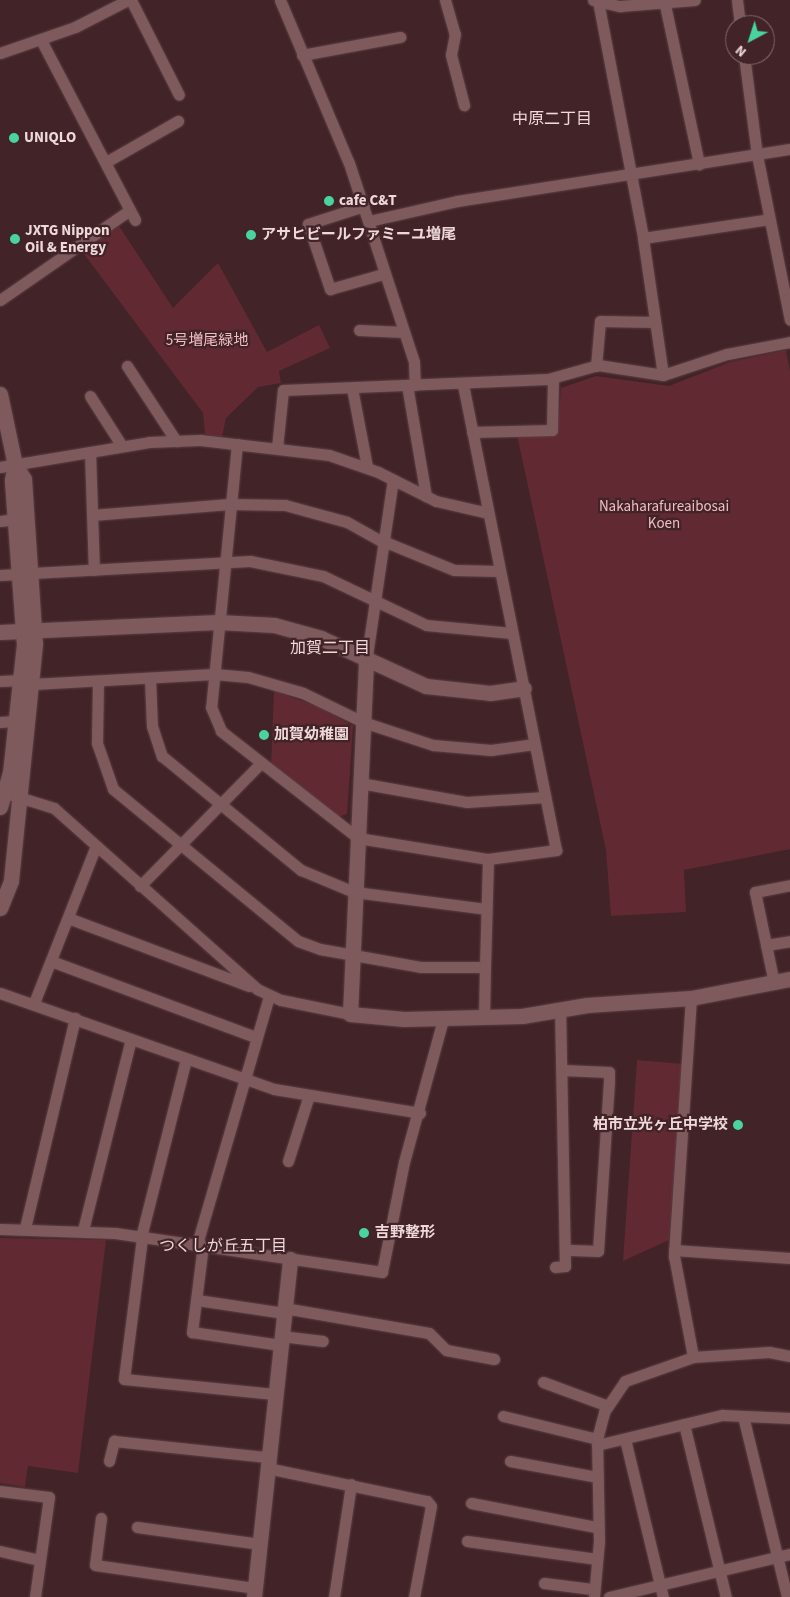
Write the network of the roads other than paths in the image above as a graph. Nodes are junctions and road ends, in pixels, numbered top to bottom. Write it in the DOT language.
graph roads {
  1 [pos="130,0"];
  2 [pos="280,0"];
  3 [pos="446,0"];
  4 [pos="690,0"];
  5 [pos="737,0"];
  6 [pos="596,1"];
  7 [pos="620,3"];
  8 [pos="665,5"];
  9 [pos="739,15"];
  10 [pos="400,37"];
  11 [pos="40,40"];
  12 [pos="0,53"];
  13 [pos="302,55"];
  14 [pos="745,65"];
  15 [pos="179,95"];
  16 [pos="464,105"];
  17 [pos="178,121"];
  18 [pos="790,148"];
  19 [pos="758,154"];
  20 [pos="106,162"];
  21 [pos="699,164"];
  22 [pos="632,175"];
  23 [pos="364,206"];
  24 [pos="770,219"];
  25 [pos="369,221"];
  26 [pos="643,238"];
  27 [pos="383,274"];
  28 [pos="0,300"];
  29 [pos="790,320"];
  30 [pos="655,322"];
  31 [pos="359,330"];
  32 [pos="404,332"];
  33 [pos="790,342"];
  34 [pos="127,366"];
  35 [pos="596,366"];
  36 [pos="663,375"];
  37 [pos="553,378"];
  38 [pos="463,384"];
  39 [pos="411,385"];
  40 [pos="352,388"];
  41 [pos="0,394"];
  42 [pos="90,396"];
  43 [pos="472,432"];
  44 [pos="176,441"];
  45 [pos="237,444"];
  46 [pos="122,446"];
  47 [pos="277,448"];
  48 [pos="90,452"];
  49 [pos="16,465"];
  50 [pos="367,467"];
  51 [pos="0,468"];
  52 [pos="394,480"];
  53 [pos="426,496"];
  54 [pos="230,504"];
  55 [pos="488,513"];
  56 [pos="92,515"];
  57 [pos="16,519"];
  58 [pos="0,521"];
  59 [pos="383,542"];
  60 [pos="226,562"];
  61 [pos="94,570"];
  62 [pos="500,570"];
  63 [pos="27,574"];
  64 [pos="0,575"];
  65 [pos="374,600"];
  66 [pos="218,622"];
  67 [pos="29,630"];
  68 [pos="0,632"];
  69 [pos="512,633"];
  70 [pos="366,662"];
  71 [pos="214,674"];
  72 [pos="150,679"];
  73 [pos="0,681"];
  74 [pos="98,681"];
  75 [pos="27,682"];
  76 [pos="524,688"];
  77 [pos="0,722"];
  78 [pos="16,722"];
  79 [pos="363,722"];
  80 [pos="535,744"];
  81 [pos="259,764"];
  82 [pos="360,783"];
  83 [pos="20,796"];
  84 [pos="1,797"];
  85 [pos="545,797"];
  86 [pos="220,805"];
  87 [pos="358,838"];
  88 [pos="96,846"];
  89 [pos="179,846"];
  90 [pos="488,859"];
  91 [pos="790,885"];
  92 [pos="140,886"];
  93 [pos="354,892"];
  94 [pos="0,908"];
  95 [pos="486,909"];
  96 [pos="68,918"];
  97 [pos="790,941"];
  98 [pos="766,945"];
  99 [pos="352,955"];
  100 [pos="51,961"];
  101 [pos="485,967"];
  102 [pos="790,979"];
  103 [pos="774,983"];
  104 [pos="257,989"];
  105 [pos="0,993"];
  106 [pos="269,996"];
  107 [pos="691,998"];
  108 [pos="34,1004"];
  109 [pos="560,1010"];
  110 [pos="350,1014"];
  111 [pos="75,1018"];
  112 [pos="484,1018"];
  113 [pos="444,1019"];
  114 [pos="255,1037"];
  115 [pos="131,1039"];
  116 [pos="186,1059"];
  117 [pos="562,1070"];
  118 [pos="242,1078"];
  119 [pos="309,1095"];
  120 [pos="420,1113"];
  121 [pos="288,1162"];
  122 [pos="25,1228"];
  123 [pos="0,1229"];
  124 [pos="83,1230"];
  125 [pos="141,1238"];
  126 [pos="200,1244"];
  127 [pos="565,1250"];
  128 [pos="674,1250"];
  129 [pos="790,1258"];
  130 [pos="290,1259"];
  131 [pos="555,1267"];
  132 [pos="197,1300"];
  133 [pos="284,1310"];
  134 [pos="280,1340"];
  135 [pos="323,1341"];
  136 [pos="790,1356"];
  137 [pos="692,1357"];
  138 [pos="494,1359"];
  139 [pos="543,1382"];
  140 [pos="274,1394"];
  141 [pos="608,1406"];
  142 [pos="504,1416"];
  143 [pos="743,1416"];
  144 [pos="790,1418"];
  145 [pos="684,1424"];
  146 [pos="625,1439"];
  147 [pos="597,1442"];
  148 [pos="110,1461"];
  149 [pos="510,1461"];
  150 [pos="267,1463"];
  151 [pos="597,1477"];
  152 [pos="351,1484"];
  153 [pos="0,1491"];
  154 [pos="471,1503"];
  155 [pos="101,1518"];
  156 [pos="137,1527"];
  157 [pos="596,1527"];
  158 [pos="467,1541"];
  159 [pos="260,1544"];
  160 [pos="0,1551"];
  161 [pos="790,1554"];
  162 [pos="777,1557"];
  163 [pos="597,1559"];
  164 [pos="40,1560"];
  165 [pos="719,1571"];
  166 [pos="544,1583"];
  167 [pos="660,1585"];
  168 [pos="568,1591"];
  169 [pos="255,1592"];
  170 [pos="593,1593"];
  171 [pos="35,1597"];
  172 [pos="334,1597"];
  173 [pos="414,1597"];
  174 [pos="609,1597"];
  175 [pos="663,1597"];
  176 [pos="726,1597"];
  177 [pos="787,1597"];
  1 -- 11 [label="street"];
  1 -- 15 [label="street"];
  2 -- 13 [label="street"];
  3 -- 16 [label="street"];
  4 -- 8 [label="street"];
  5 -- 9 [label="street"];
  6 -- 7 [label="street"];
  6 -- 22 [label="street"];
  7 -- 8 [label="street"];
  8 -- 21 [label="street"];
  10 -- 13 [label="street"];
  11 -- 12 [label="street"];
  11 -- 20 [label="street"];
  13 -- 23 [label="street"];
  14 -- 19 [label="street"];
  17 -- 20 [label="street"];
  18 -- 19 [label="street"];
  19 -- 21 [label="street"];
  19 -- 24 [label="street"];
  20 -- 28 [label="street"];
  21 -- 22 [label="street"];
  22 -- 25 [label="street"];
  22 -- 26 [label="street"];
  23 -- 25 [label="street"];
  23 -- 27 [label="street"];
  24 -- 26 [label="street"];
  24 -- 29 [label="street"];
  25 -- 27 [label="street"];
  26 -- 30 [label="street"];
  27 -- 32 [label="street"];
  30 -- 35 [label="street"];
  30 -- 36 [label="street"];
  31 -- 32 [label="street"];
  32 -- 39 [label="street"];
  33 -- 36 [label="street"];
  34 -- 44 [label="street"];
  35 -- 36 [label="street"];
  35 -- 37 [label="street"];
  37 -- 38 [label="street"];
  37 -- 43 [label="street"];
  38 -- 39 [label="street"];
  38 -- 43 [label="street"];
  39 -- 40 [label="street"];
  39 -- 53 [label="street"];
  40 -- 47 [label="street"];
  40 -- 50 [label="street"];
  41 -- 49 [label="street"];
  42 -- 46 [label="street"];
  43 -- 55 [label="street"];
  44 -- 45 [label="street"];
  44 -- 46 [label="street"];
  45 -- 47 [label="street"];
  45 -- 54 [label="street"];
  46 -- 48 [label="street"];
  47 -- 50 [label="street"];
  48 -- 49 [label="street"];
  48 -- 56 [label="street"];
  49 -- 51 [label="street"];
  49 -- 57 [label="street"];
  49 -- 63 [label="street"];
  50 -- 52 [label="street"];
  52 -- 53 [label="street"];
  52 -- 59 [label="street"];
  53 -- 55 [label="street"];
  54 -- 56 [label="street"];
  54 -- 59 [label="street"];
  54 -- 60 [label="street"];
  55 -- 62 [label="street"];
  56 -- 61 [label="street"];
  57 -- 58 [label="street"];
  57 -- 63 [label="street"];
  59 -- 62 [label="street"];
  59 -- 65 [label="street"];
  60 -- 61 [label="street"];
  60 -- 65 [label="street"];
  60 -- 66 [label="street"];
  61 -- 63 [label="street"];
  62 -- 69 [label="street"];
  63 -- 64 [label="street"];
  63 -- 67 [label="street"];
  65 -- 69 [label="street"];
  65 -- 70 [label="street"];
  66 -- 67 [label="street"];
  66 -- 70 [label="street"];
  66 -- 71 [label="street"];
  67 -- 68 [label="street"];
  67 -- 75 [label="street"];
  69 -- 76 [label="street"];
  70 -- 76 [label="street"];
  70 -- 79 [label="street"];
  71 -- 72 [label="street"];
  71 -- 79 [label="street"];
  71 -- 81 [label="street"];
  72 -- 74 [label="street"];
  72 -- 86 [label="street"];
  73 -- 75 [label="street"];
  74 -- 75 [label="street"];
  74 -- 89 [label="street"];
  75 -- 78 [label="street"];
  75 -- 83 [label="street"];
  76 -- 80 [label="street"];
  77 -- 78 [label="street"];
  78 -- 84 [label="street"];
  79 -- 80 [label="street"];
  79 -- 82 [label="street"];
  80 -- 85 [label="street"];
  81 -- 86 [label="street"];
  81 -- 87 [label="street"];
  82 -- 85 [label="street"];
  82 -- 87 [label="street"];
  83 -- 84 [label="street"];
  83 -- 88 [label="street"];
  83 -- 94 [label="street"];
  85 -- 90 [label="street"];
  86 -- 89 [label="street"];
  86 -- 93 [label="street"];
  87 -- 90 [label="street"];
  87 -- 93 [label="street"];
  88 -- 92 [label="street"];
  88 -- 96 [label="street"];
  89 -- 92 [label="street"];
  89 -- 99 [label="street"];
  90 -- 95 [label="street"];
  91 -- 98 [label="street"];
  92 -- 104 [label="street"];
  93 -- 95 [label="street"];
  93 -- 99 [label="street"];
  95 -- 101 [label="street"];
  96 -- 100 [label="street"];
  96 -- 104 [label="street"];
  97 -- 98 [label="street"];
  98 -- 103 [label="street"];
  99 -- 101 [label="street"];
  99 -- 110 [label="street"];
  100 -- 108 [label="street"];
  100 -- 114 [label="street"];
  101 -- 112 [label="street"];
  102 -- 103 [label="street"];
  103 -- 107 [label="street"];
  104 -- 106 [label="street"];
  105 -- 108 [label="street"];
  106 -- 110 [label="street"];
  106 -- 114 [label="street"];
  107 -- 109 [label="street"];
  107 -- 128 [label="street"];
  108 -- 111 [label="street"];
  109 -- 112 [label="street"];
  109 -- 117 [label="street"];
  110 -- 113 [label="street"];
  111 -- 115 [label="street"];
  111 -- 122 [label="street"];
  112 -- 113 [label="street"];
  113 -- 120 [label="street"];
  114 -- 118 [label="street"];
  115 -- 116 [label="street"];
  115 -- 124 [label="street"];
  116 -- 118 [label="street"];
  116 -- 125 [label="street"];
  117 -- 127 [label="street"];
  117 -- 127 [label="street"];
  118 -- 119 [label="street"];
  118 -- 126 [label="street"];
  119 -- 120 [label="street"];
  119 -- 121 [label="street"];
  120 -- 130 [label="street"];
  122 -- 123 [label="street"];
  122 -- 124 [label="street"];
  124 -- 125 [label="street"];
  125 -- 126 [label="street"];
  125 -- 140 [label="street"];
  126 -- 130 [label="street"];
  126 -- 132 [label="street"];
  127 -- 131 [label="street"];
  128 -- 129 [label="street"];
  128 -- 137 [label="street"];
  130 -- 133 [label="street"];
  132 -- 133 [label="street"];
  132 -- 134 [label="street"];
  133 -- 134 [label="street"];
  133 -- 138 [label="street"];
  134 -- 135 [label="street"];
  134 -- 140 [label="street"];
  136 -- 137 [label="street"];
  137 -- 141 [label="street"];
  139 -- 141 [label="street"];
  140 -- 150 [label="street"];
  141 -- 147 [label="street"];
  142 -- 147 [label="street"];
  143 -- 144 [label="street"];
  143 -- 145 [label="street"];
  143 -- 162 [label="street"];
  145 -- 146 [label="street"];
  145 -- 165 [label="street"];
  146 -- 147 [label="street"];
  146 -- 167 [label="street"];
  147 -- 151 [label="street"];
  148 -- 150 [label="street"];
  149 -- 151 [label="street"];
  150 -- 152 [label="street"];
  150 -- 159 [label="street"];
  151 -- 157 [label="street"];
  152 -- 172 [label="street"];
  152 -- 173 [label="street"];
  153 -- 164 [label="street"];
  154 -- 157 [label="street"];
  155 -- 169 [label="street"];
  156 -- 159 [label="street"];
  157 -- 163 [label="street"];
  158 -- 163 [label="street"];
  159 -- 169 [label="street"];
  160 -- 164 [label="street"];
  161 -- 162 [label="street"];
  162 -- 165 [label="street"];
  162 -- 177 [label="street"];
  163 -- 170 [label="street"];
  164 -- 171 [label="street"];
  165 -- 167 [label="street"];
  165 -- 176 [label="street"];
  166 -- 168 [label="street"];
  167 -- 174 [label="street"];
  167 -- 175 [label="street"];
  168 -- 170 [label="street"];
}
